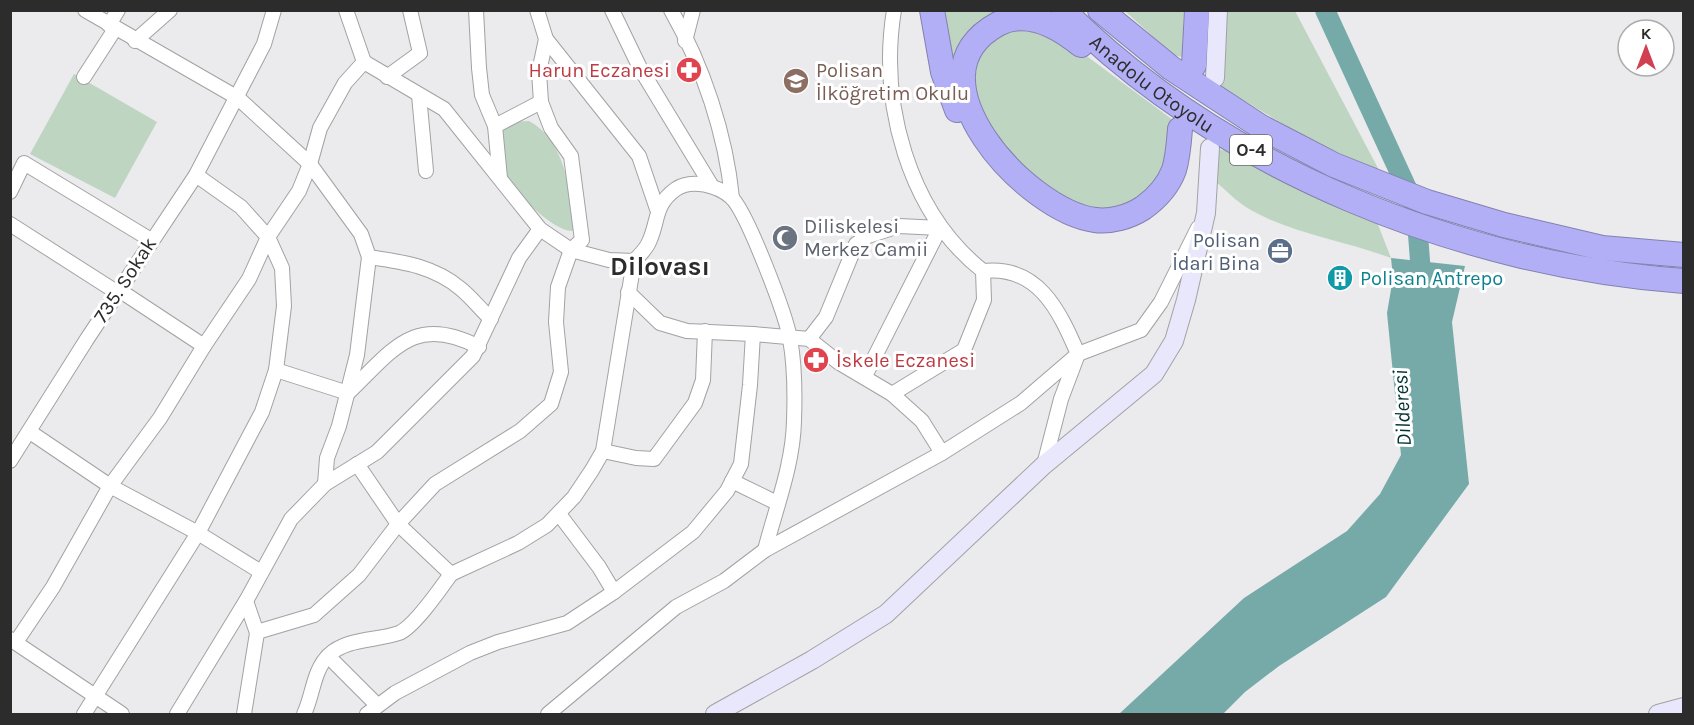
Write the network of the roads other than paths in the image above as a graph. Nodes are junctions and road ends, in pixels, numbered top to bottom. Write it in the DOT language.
graph roads {
  1 [pos="85,10"];
  2 [pos="118,10"];
  3 [pos="170,10"];
  4 [pos="274,10"];
  5 [pos="346,10"];
  6 [pos="410,10"];
  7 [pos="476,10"];
  8 [pos="537,10"];
  9 [pos="612,10"];
  10 [pos="671,10"];
  11 [pos="693,10"];
  12 [pos="894,10"];
  13 [pos="932,10"];
  14 [pos="1063,10"];
  15 [pos="1100,10"];
  16 [pos="1114,10"];
  17 [pos="1189,10"];
  18 [pos="1197,10"];
  19 [pos="1218,10"];
  20 [pos="112,27"];
  21 [pos="546,39"];
  22 [pos="135,41"];
  23 [pos="685,41"];
  24 [pos="364,62"];
  25 [pos="1184,64"];
  26 [pos="84,76"];
  27 [pos="387,77"];
  28 [pos="1215,78"];
  29 [pos="1163,94"];
  30 [pos="419,95"];
  31 [pos="238,98"];
  32 [pos="541,102"];
  33 [pos="495,126"];
  34 [pos="1210,148"];
  35 [pos="310,164"];
  36 [pos="426,171"];
  37 [pos="196,175"];
  38 [pos="500,178"];
  39 [pos="711,185"];
  40 [pos="10,192"];
  41 [pos="732,198"];
  42 [pos="657,209"];
  43 [pos="1206,213"];
  44 [pos="10,224"];
  45 [pos="940,228"];
  46 [pos="540,229"];
  47 [pos="268,237"];
  48 [pos="151,240"];
  49 [pos="571,250"];
  50 [pos="1683,255"];
  51 [pos="369,257"];
  52 [pos="634,261"];
  53 [pos="983,271"];
  54 [pos="1683,281"];
  55 [pos="118,292"];
  56 [pos="628,292"];
  57 [pos="490,320"];
  58 [pos="705,331"];
  59 [pos="753,334"];
  60 [pos="790,337"];
  61 [pos="808,339"];
  62 [pos="204,346"];
  63 [pos="479,347"];
  64 [pos="1078,354"];
  65 [pos="276,370"];
  66 [pos="865,376"];
  67 [pos="348,393"];
  68 [pos="892,394"];
  69 [pos="30,432"];
  70 [pos="603,451"];
  71 [pos="942,453"];
  72 [pos="10,461"];
  73 [pos="357,464"];
  74 [pos="1044,465"];
  75 [pos="732,481"];
  76 [pos="325,484"];
  77 [pos="110,486"];
  78 [pos="777,504"];
  79 [pos="559,514"];
  80 [pos="398,524"];
  81 [pos="198,533"];
  82 [pos="765,549"];
  83 [pos="261,572"];
  84 [pos="451,574"];
  85 [pos="614,592"];
  86 [pos="246,601"];
  87 [pos="257,632"];
  88 [pos="13,641"];
  89 [pos="328,656"];
  90 [pos="96,697"];
  91 [pos="1683,707"];
  92 [pos="372,710"];
  93 [pos="84,714"];
  94 [pos="122,714"];
  95 [pos="177,714"];
  96 [pos="244,714"];
  97 [pos="304,714"];
  98 [pos="548,714"];
  99 [pos="715,714"];
  100 [pos="1658,714"];
  1 -- 20 [label="street"];
  2 -- 20 [label="street"];
  3 -- 22 [label="street"];
  4 -- 31 [label="street, 735. Sokak"];
  5 -- 24 [label="street"];
  6 -- 27 [label="street"];
  7 -- 33 [label="street"];
  8 -- 21 [label="street"];
  9 -- 39 [label="street"];
  10 -- 23 [label="street"];
  11 -- 23 [label="street"];
  12 -- 45 [label="street"];
  13 -- 29 [label="highway"];
  14 -- 29 [label="highway, Anadolu Otoyolu / O-4"];
  15 -- 25 [label="highway, Anadolu Otoyolu / O-4"];
  16 -- 25 [label="highway"];
  17 -- 25 [label="highway"];
  18 -- 25 [label="highway"];
  19 -- 28 [label="main road"];
  20 -- 22 [label="street"];
  20 -- 26 [label="street"];
  21 -- 32 [label="street"];
  21 -- 42 [label="street"];
  22 -- 31 [label="street"];
  23 -- 41 [label="street"];
  24 -- 27 [label="street"];
  24 -- 35 [label="street"];
  25 -- 50 [label="highway, Anadolu Otoyolu / O-4"];
  27 -- 30 [label="street"];
  29 -- 54 [label="highway, Anadolu Otoyolu / O-4"];
  30 -- 36 [label="street"];
  30 -- 38 [label="street"];
  31 -- 35 [label="street"];
  31 -- 37 [label="street, 735. Sokak"];
  32 -- 33 [label="street"];
  32 -- 49 [label="street"];
  33 -- 38 [label="street"];
  34 -- 43 [label="main road"];
  35 -- 47 [label="street"];
  35 -- 51 [label="street"];
  37 -- 47 [label="street"];
  37 -- 48 [label="street, 735. Sokak"];
  38 -- 46 [label="street"];
  39 -- 41 [label="street"];
  39 -- 42 [label="street"];
  40 -- 48 [label="street"];
  41 -- 60 [label="street"];
  42 -- 52 [label="street"];
  43 -- 64 [label="street"];
  43 -- 74 [label="main road"];
  44 -- 55 [label="street"];
  45 -- 53 [label="street"];
  45 -- 61 [label="street"];
  45 -- 66 [label="street"];
  46 -- 49 [label="street"];
  46 -- 57 [label="street"];
  47 -- 62 [label="street"];
  47 -- 65 [label="street"];
  48 -- 55 [label="street, 735. Sokak"];
  49 -- 52 [label="street"];
  49 -- 80 [label="street"];
  51 -- 57 [label="street"];
  51 -- 67 [label="street"];
  52 -- 56 [label="street"];
  53 -- 64 [label="street"];
  53 -- 68 [label="street"];
  55 -- 62 [label="street"];
  55 -- 69 [label="street, 735. Sokak"];
  56 -- 58 [label="street"];
  56 -- 70 [label="street"];
  57 -- 63 [label="street"];
  58 -- 59 [label="street"];
  58 -- 70 [label="street"];
  59 -- 60 [label="street"];
  59 -- 75 [label="street"];
  60 -- 61 [label="street"];
  60 -- 78 [label="street"];
  61 -- 66 [label="street"];
  62 -- 77 [label="street"];
  63 -- 67 [label="street"];
  63 -- 73 [label="street"];
  64 -- 71 [label="street"];
  64 -- 74 [label="street"];
  65 -- 67 [label="street"];
  65 -- 81 [label="street"];
  66 -- 68 [label="street"];
  67 -- 76 [label="street"];
  68 -- 71 [label="street"];
  69 -- 72 [label="street, 735. Sokak"];
  69 -- 77 [label="street"];
  70 -- 79 [label="street"];
  71 -- 82 [label="street"];
  73 -- 76 [label="street"];
  73 -- 80 [label="street"];
  74 -- 99 [label="main road"];
  75 -- 78 [label="street"];
  75 -- 85 [label="street"];
  76 -- 83 [label="street"];
  77 -- 81 [label="street"];
  77 -- 88 [label="street"];
  78 -- 82 [label="street"];
  79 -- 84 [label="street"];
  79 -- 85 [label="street"];
  80 -- 84 [label="street"];
  80 -- 87 [label="street"];
  81 -- 83 [label="street"];
  81 -- 90 [label="street"];
  82 -- 98 [label="street"];
  83 -- 86 [label="street"];
  84 -- 89 [label="street"];
  85 -- 92 [label="street"];
  86 -- 87 [label="street"];
  86 -- 95 [label="street"];
  87 -- 96 [label="street"];
  88 -- 90 [label="street"];
  89 -- 92 [label="street"];
  89 -- 97 [label="street"];
  90 -- 93 [label="street"];
  90 -- 94 [label="street"];
  91 -- 100 [label="main road"];
}
